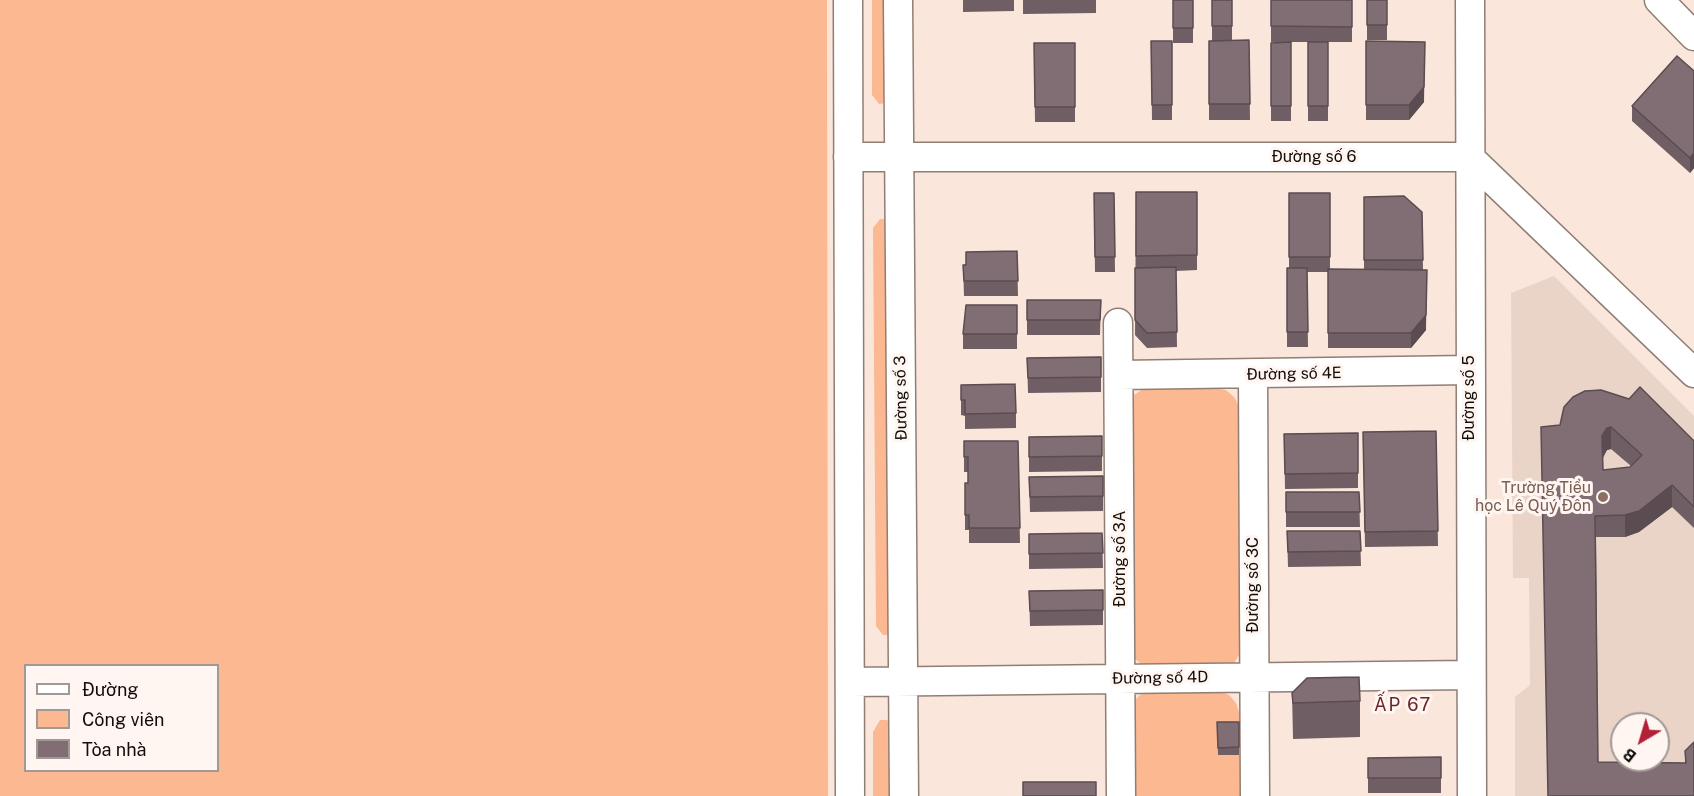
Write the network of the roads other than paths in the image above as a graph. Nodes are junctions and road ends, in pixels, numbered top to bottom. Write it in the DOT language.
graph roads {
  1 [pos="848,0"];
  2 [pos="898,0"];
  3 [pos="1470,0"];
  4 [pos="1659,0"];
  5 [pos="1694,36"];
  6 [pos="848,157"];
  7 [pos="898,157"];
  8 [pos="1469,157"];
  9 [pos="1118,323"];
  10 [pos="1469,370"];
  11 [pos="1694,373"];
  12 [pos="1119,375"];
  13 [pos="1253,375"];
  14 [pos="1470,675"];
  15 [pos="1254,677"];
  16 [pos="1120,678"];
  17 [pos="851,682"];
  18 [pos="904,682"];
  19 [pos="850,796"];
  20 [pos="904,796"];
  21 [pos="1121,796"];
  22 [pos="1255,796"];
  23 [pos="1472,796"];
  1 -- 6 [label="street"];
  2 -- 7 [label="street, Đường số 3"];
  3 -- 8 [label="street, Đường số 5"];
  4 -- 5 [label="street"];
  6 -- 7 [label="street, Đường số 6"];
  6 -- 17 [label="street"];
  7 -- 8 [label="street, Đường số 6"];
  7 -- 18 [label="street, Đường số 3"];
  8 -- 10 [label="street, Đường số 5"];
  8 -- 11 [label="street"];
  9 -- 12 [label="street, Đường số 3A"];
  10 -- 13 [label="street, Đường số 4E"];
  10 -- 14 [label="street, Đường số 5"];
  12 -- 13 [label="street, Đường số 4E"];
  12 -- 16 [label="street, Đường số 3A"];
  13 -- 15 [label="street, Đường số 3C"];
  14 -- 15 [label="street, Đường số 4D"];
  14 -- 23 [label="street, Đường số 5"];
  15 -- 16 [label="street, Đường số 4D"];
  15 -- 22 [label="street, Đường số 3C"];
  16 -- 18 [label="street, Đường số 4D"];
  16 -- 21 [label="street, Đường số 3A"];
  17 -- 18 [label="street, Đường số 4D"];
  17 -- 19 [label="street"];
  18 -- 20 [label="street, Đường số 3"];
}
